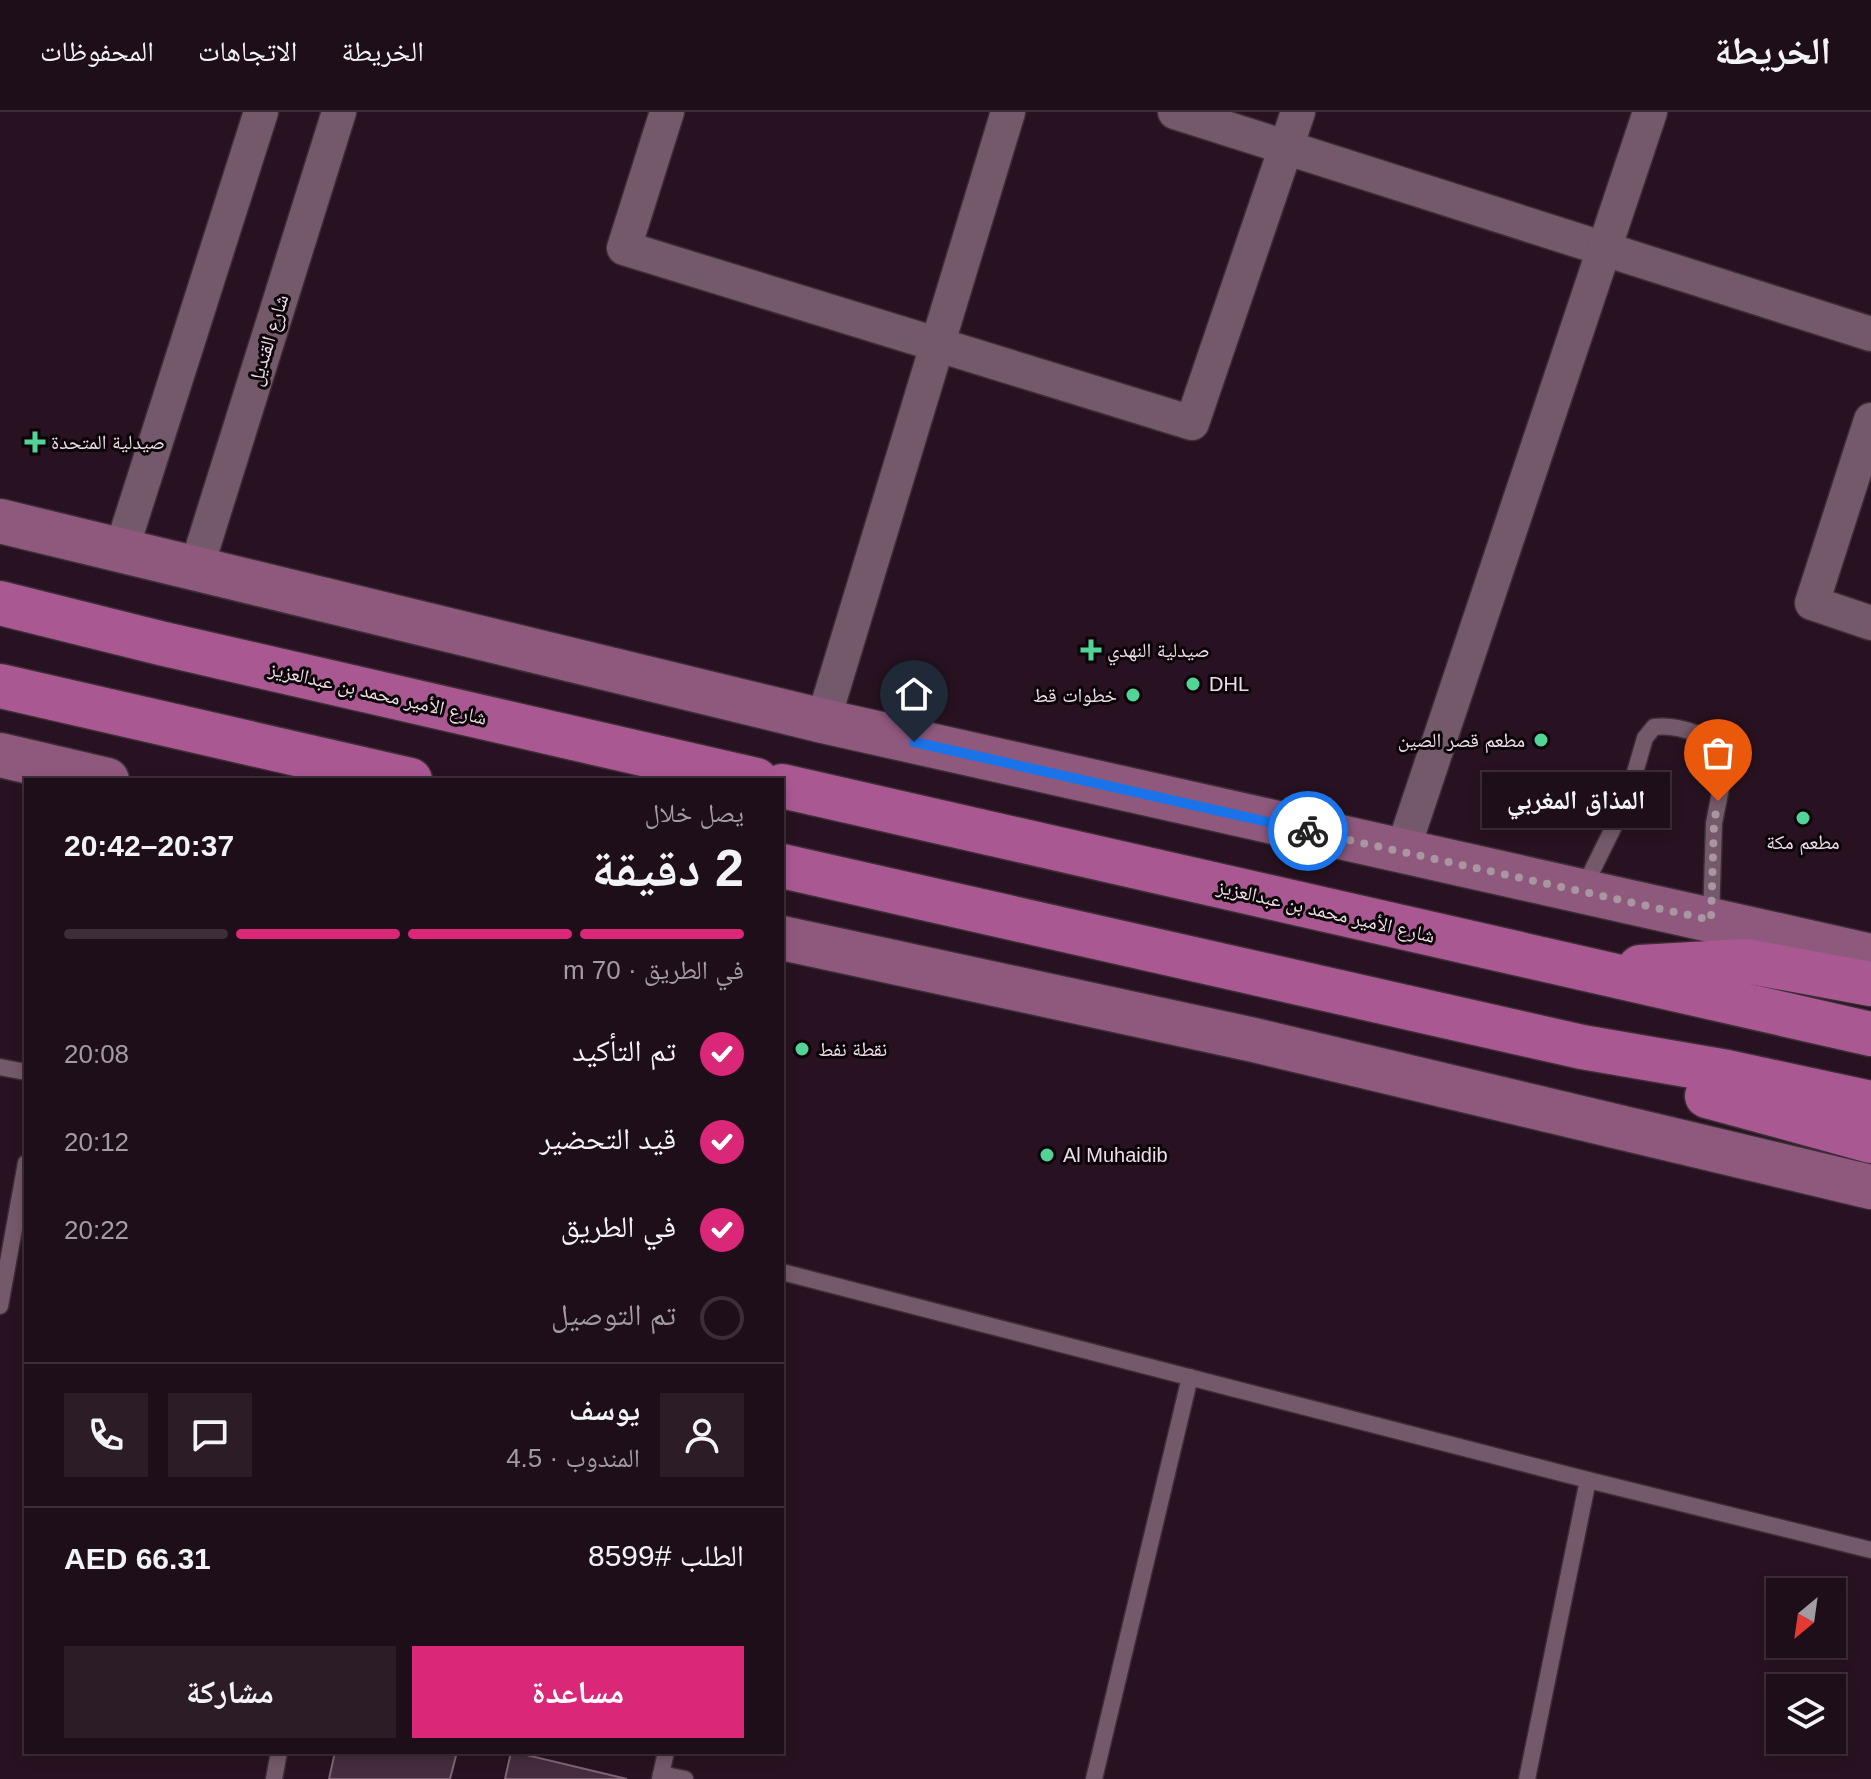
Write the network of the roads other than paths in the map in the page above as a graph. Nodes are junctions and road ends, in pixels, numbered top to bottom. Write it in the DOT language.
graph roads {
  1 [pos="261,112"];
  2 [pos="339,112"];
  3 [pos="667,112"];
  4 [pos="1008,112"];
  5 [pos="1175,112"];
  6 [pos="1298,112"];
  7 [pos="1650,112"];
  8 [pos="1286,147"];
  9 [pos="1605,249"];
  10 [pos="1871,334"];
  11 [pos="935,346"];
  12 [pos="1871,420"];
  13 [pos="0,521"];
  14 [pos="121,551"];
  15 [pos="196,569"];
  16 [pos="0,603"];
  17 [pos="1871,623"];
  18 [pos="0,686"];
  19 [pos="823,721"];
  20 [pos="0,755"];
  21 [pos="98,778"];
  22 [pos="401,778"];
  23 [pos="747,778"];
  24 [pos="784,786"];
  25 [pos="1402,852"];
  26 [pos="784,866"];
  27 [pos="1581,892"];
  28 [pos="1711,920"];
  29 [pos="784,938"];
  30 [pos="1871,956"];
  31 [pos="1590,971"];
  32 [pos="1871,984"];
  33 [pos="1871,1034"];
  34 [pos="1582,1047"];
  35 [pos="0,1067"];
  36 [pos="24,1072"];
  37 [pos="1871,1103"];
  38 [pos="1871,1141"];
  39 [pos="24,1174"];
  40 [pos="1871,1187"];
  41 [pos="784,1273"];
  42 [pos="0,1306"];
  43 [pos="1190,1377"];
  44 [pos="1588,1480"];
  45 [pos="1871,1550"];
  46 [pos="279,1754"];
  47 [pos="666,1754"];
  48 [pos="661,1776"];
  49 [pos="274,1779"];
  50 [pos="685,1779"];
  51 [pos="1094,1779"];
  52 [pos="1527,1779"];
  1 -- 14 [label="street"];
  2 -- 15 [label="street, شارع القنديل"];
  3 -- 11 [label="street"];
  4 -- 11 [label="street"];
  5 -- 8 [label="street"];
  6 -- 8 [label="street"];
  7 -- 9 [label="street"];
  8 -- 9 [label="street"];
  8 -- 11 [label="street"];
  9 -- 10 [label="street"];
  9 -- 25 [label="street"];
  11 -- 19 [label="street"];
  12 -- 17 [label="street"];
  13 -- 14 [label="main road"];
  14 -- 15 [label="main road"];
  15 -- 19 [label="main road"];
  16 -- 23 [label="main road, شارع الأمير محمد بن عبدالعزيز"];
  18 -- 22 [label="main road"];
  19 -- 25 [label="main road"];
  20 -- 21 [label="main road"];
  24 -- 31 [label="main road, شارع الأمير محمد بن عبدالعزيز"];
  25 -- 27 [label="main road"];
  26 -- 34 [label="main road"];
  27 -- 28 [label="main road"];
  27 -- 28 [label="lane"];
  28 -- 30 [label="main road"];
  29 -- 40 [label="main road"];
  31 -- 32 [label="main road"];
  31 -- 33 [label="main road, شارع الأمير محمد بن عبدالعزيز"];
  34 -- 37 [label="main road"];
  34 -- 38 [label="main road"];
  35 -- 36 [label="lane"];
  39 -- 42 [label="lane"];
  41 -- 43 [label="lane"];
  43 -- 44 [label="lane"];
  43 -- 51 [label="lane"];
  44 -- 45 [label="lane"];
  44 -- 52 [label="lane"];
  46 -- 49 [label="lane"];
  47 -- 48 [label="lane"];
  48 -- 50 [label="lane"];
}
